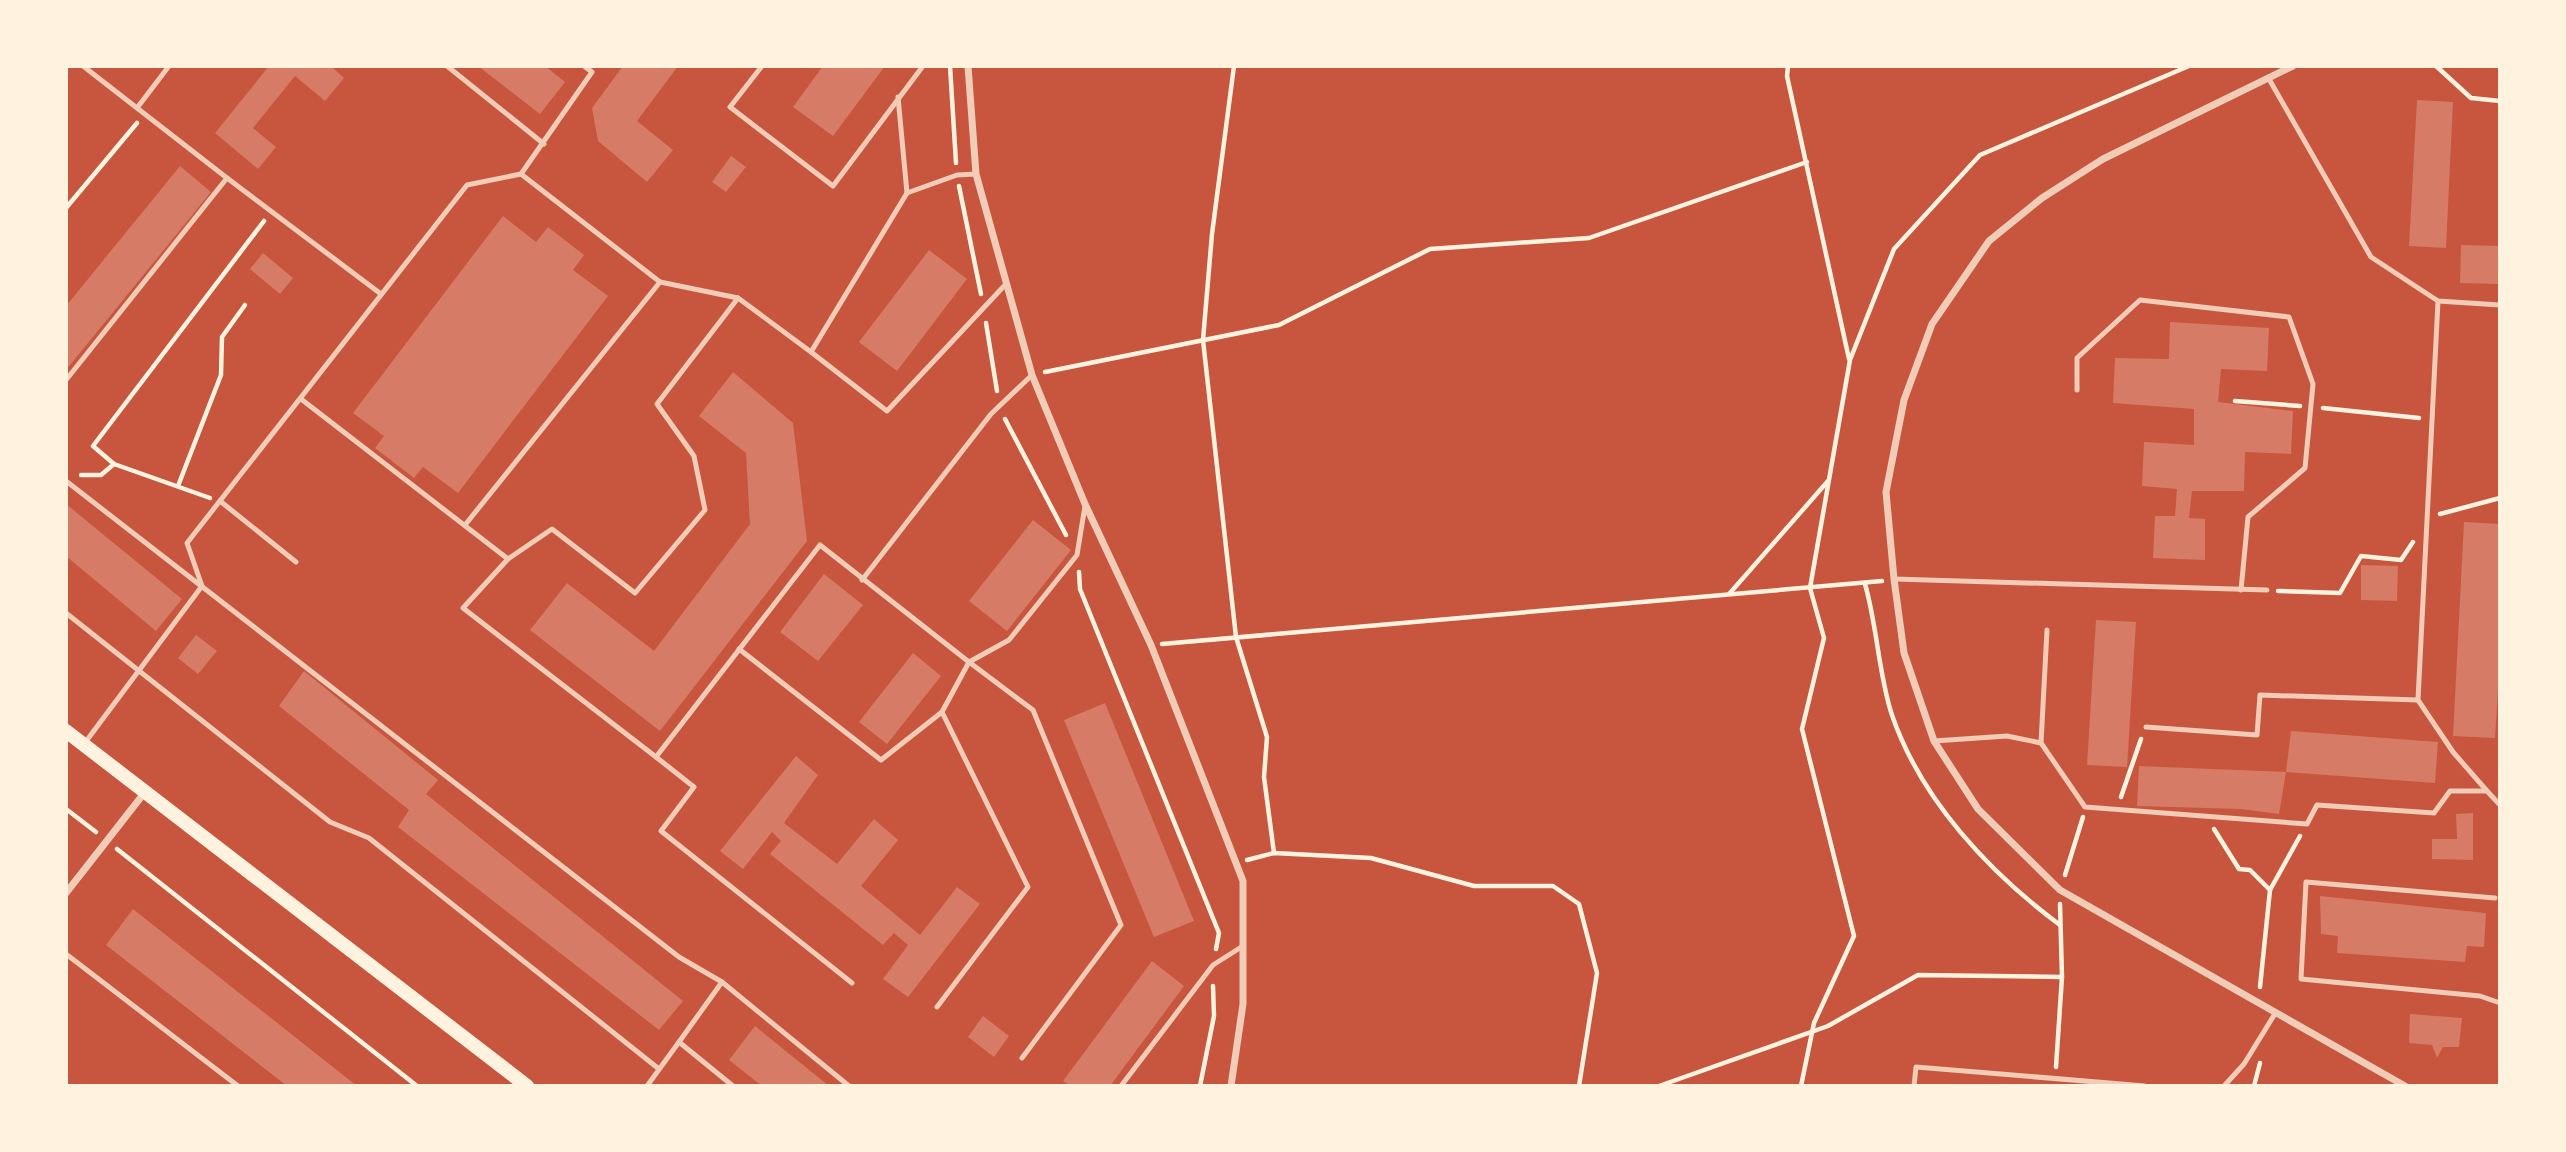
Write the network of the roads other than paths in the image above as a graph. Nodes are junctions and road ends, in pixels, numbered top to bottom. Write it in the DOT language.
graph roads {
  1 [pos="83,66"];
  2 [pos="169,66"];
  3 [pos="447,66"];
  4 [pos="584,66"];
  5 [pos="762,66"];
  6 [pos="923,66"];
  7 [pos="968,66"];
  8 [pos="2293,66"];
  9 [pos="2269,79"];
  10 [pos="898,97"];
  11 [pos="137,108"];
  12 [pos="544,144"];
  13 [pos="522,174"];
  14 [pos="976,174"];
  15 [pos="227,178"];
  16 [pos="907,193"];
  17 [pos="660,282"];
  18 [pos="1005,285"];
  19 [pos="381,295"];
  20 [pos="738,298"];
  21 [pos="2438,301"];
  22 [pos="2500,305"];
  23 [pos="811,352"];
  24 [pos="1032,375"];
  25 [pos="66,380"];
  26 [pos="2077,390"];
  27 [pos="302,399"];
  28 [pos="66,481"];
  29 [pos="220,501"];
  30 [pos="1085,504"];
  31 [pos="465,525"];
  32 [pos="508,559"];
  33 [pos="296,562"];
  34 [pos="1894,579"];
  35 [pos="862,580"];
  36 [pos="202,586"];
  37 [pos="2241,590"];
  38 [pos="2267,590"];
  39 [pos="66,613"];
  40 [pos="2047,630"];
  41 [pos="739,649"];
  42 [pos="969,662"];
  43 [pos="140,671"];
  44 [pos="2418,700"];
  45 [pos="942,712"];
  46 [pos="2146,727"];
  47 [pos="66,731"];
  48 [pos="1934,741"];
  49 [pos="2041,743"];
  50 [pos="84,745"];
  51 [pos="656,757"];
  52 [pos="2487,791"];
  53 [pos="145,792"];
  54 [pos="2500,805"];
  55 [pos="66,893"];
  56 [pos="2495,898"];
  57 [pos="1243,946"];
  58 [pos="66,954"];
  59 [pos="722,982"];
  60 [pos="852,983"];
  61 [pos="2500,1003"];
  62 [pos="937,1007"];
  63 [pos="2276,1012"];
  64 [pos="680,1042"];
  65 [pos="1022,1058"];
  66 [pos="659,1069"];
  67 [pos="238,1086"];
  68 [pos="527,1086"];
  69 [pos="647,1086"];
  70 [pos="733,1086"];
  71 [pos="849,1086"];
  72 [pos="1121,1086"];
  73 [pos="1231,1086"];
  74 [pos="1914,1086"];
  75 [pos="2145,1086"];
  76 [pos="2224,1086"];
  77 [pos="2405,1086"];
  1 -- 11 [label="lane"];
  2 -- 11 [label="lane"];
  3 -- 12 [label="lane"];
  4 -- 12 [label="lane"];
  5 -- 10 [label="lane"];
  6 -- 10 [label="lane"];
  7 -- 14 [label="street"];
  8 -- 9 [label="street"];
  9 -- 21 [label="lane"];
  9 -- 34 [label="street"];
  10 -- 16 [label="lane"];
  11 -- 15 [label="lane"];
  12 -- 13 [label="lane"];
  13 -- 17 [label="lane"];
  13 -- 19 [label="lane"];
  14 -- 16 [label="lane"];
  14 -- 18 [label="street"];
  15 -- 19 [label="lane"];
  15 -- 25 [label="lane"];
  16 -- 23 [label="lane"];
  17 -- 20 [label="lane"];
  17 -- 31 [label="lane"];
  18 -- 23 [label="lane"];
  18 -- 24 [label="street"];
  19 -- 27 [label="lane"];
  20 -- 23 [label="lane"];
  20 -- 32 [label="lane"];
  21 -- 22 [label="lane"];
  21 -- 44 [label="lane"];
  24 -- 30 [label="street"];
  24 -- 35 [label="lane"];
  26 -- 37 [label="lane"];
  27 -- 29 [label="lane"];
  27 -- 31 [label="lane"];
  28 -- 36 [label="lane"];
  29 -- 33 [label="lane"];
  29 -- 36 [label="lane"];
  30 -- 42 [label="lane"];
  30 -- 57 [label="street"];
  31 -- 32 [label="lane"];
  32 -- 51 [label="lane"];
  34 -- 37 [label="lane"];
  34 -- 48 [label="street"];
  35 -- 41 [label="lane"];
  35 -- 42 [label="lane"];
  36 -- 43 [label="lane"];
  36 -- 59 [label="lane"];
  37 -- 38 [label="lane"];
  39 -- 43 [label="lane"];
  40 -- 49 [label="lane"];
  41 -- 45 [label="lane"];
  41 -- 51 [label="lane"];
  42 -- 45 [label="lane"];
  42 -- 65 [label="lane"];
  43 -- 50 [label="lane"];
  43 -- 66 [label="lane"];
  44 -- 46 [label="lane"];
  44 -- 52 [label="lane"];
  45 -- 62 [label="lane"];
  47 -- 50 [label="main road"];
  48 -- 49 [label="lane"];
  48 -- 63 [label="street"];
  49 -- 52 [label="lane"];
  50 -- 53 [label="main road"];
  51 -- 60 [label="lane"];
  52 -- 54 [label="lane"];
  53 -- 55 [label="street"];
  53 -- 68 [label="main road"];
  56 -- 61 [label="lane"];
  57 -- 72 [label="lane"];
  57 -- 73 [label="street"];
  58 -- 67 [label="lane"];
  59 -- 64 [label="lane"];
  59 -- 71 [label="lane"];
  63 -- 76 [label="lane"];
  63 -- 77 [label="street"];
  64 -- 66 [label="lane"];
  64 -- 70 [label="lane"];
  66 -- 69 [label="lane"];
  74 -- 75 [label="lane"];
}
